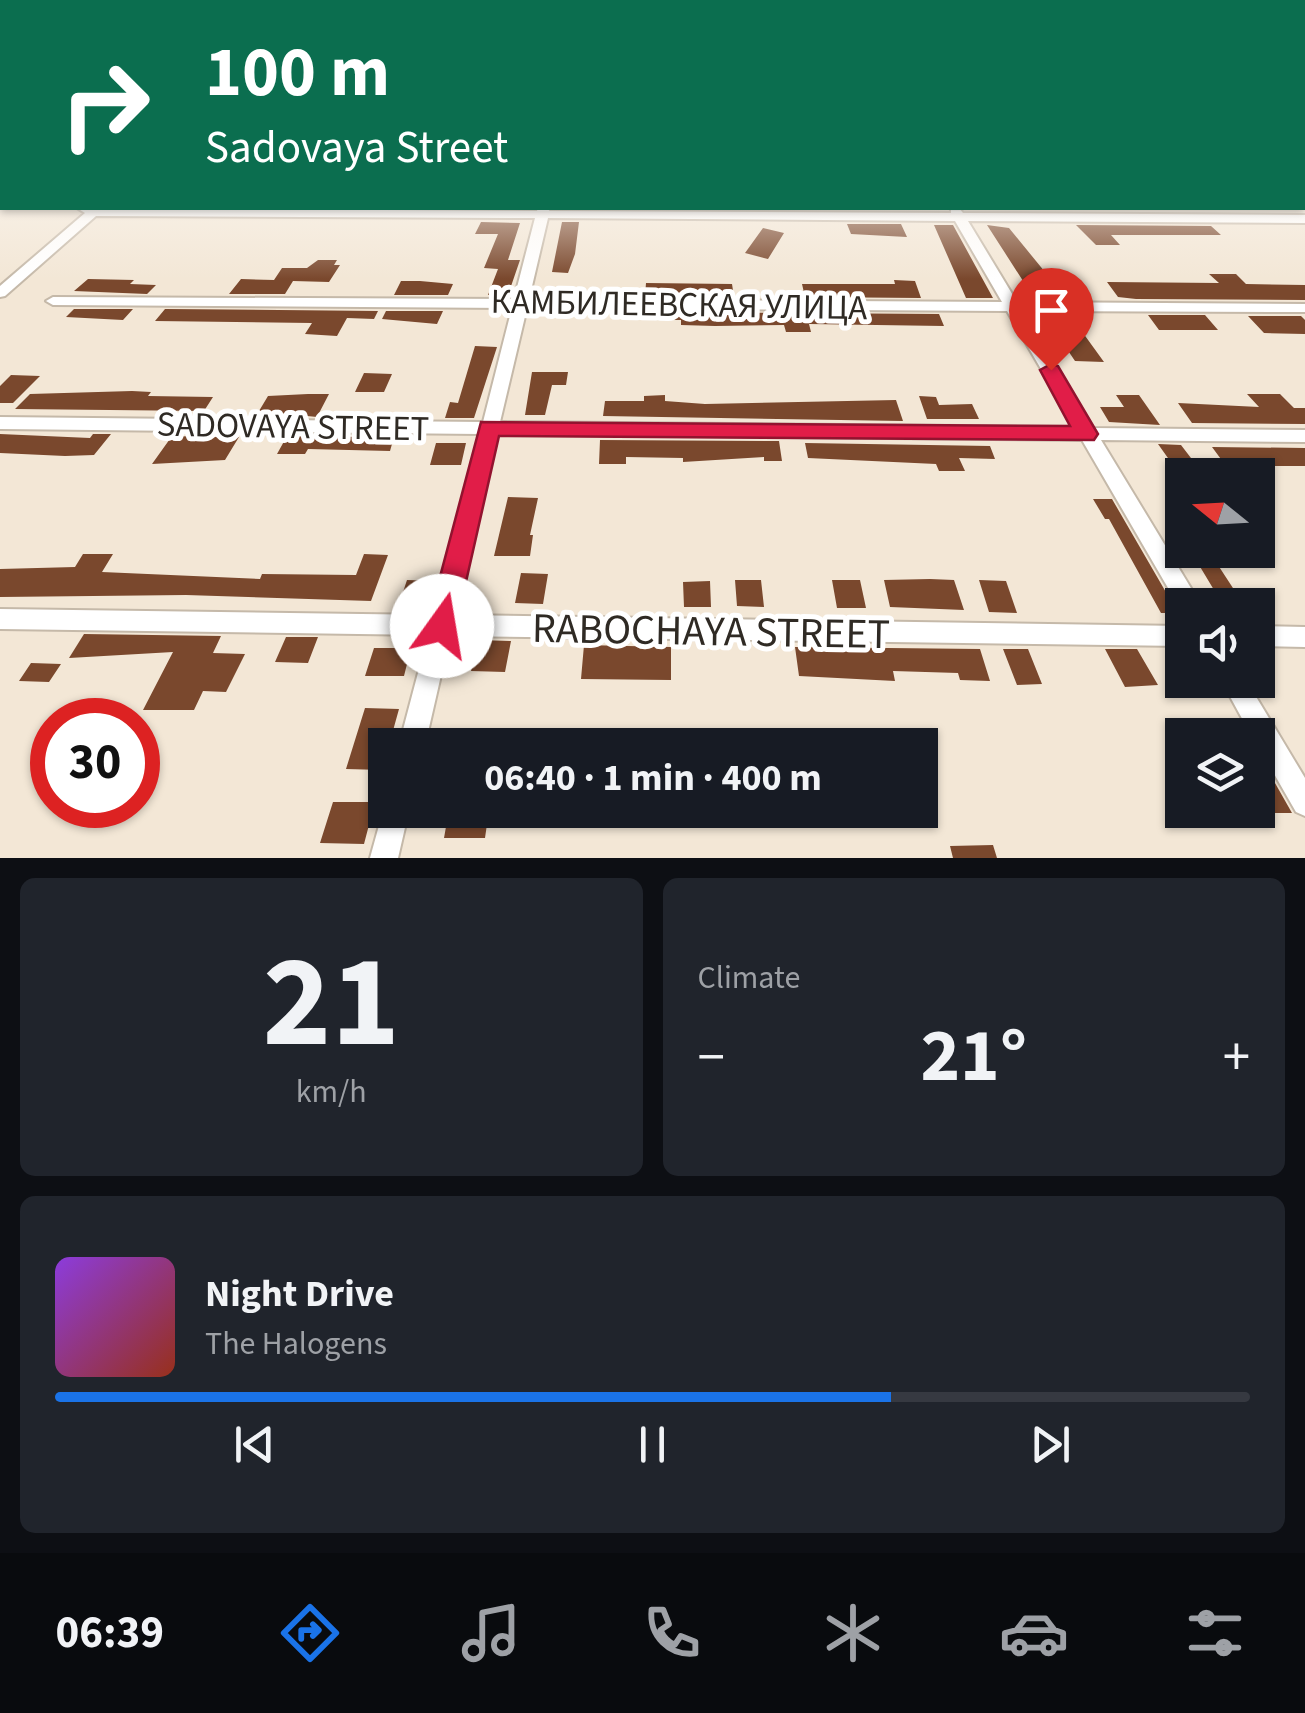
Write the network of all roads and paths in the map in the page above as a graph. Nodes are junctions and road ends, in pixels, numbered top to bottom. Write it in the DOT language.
graph roads {
  1 [pos="88,210"];
  2 [pos="543,211"];
  3 [pos="956,211"];
  4 [pos="1305,219"];
  5 [pos="0,293"];
  6 [pos="53,300"];
  7 [pos="520,302"];
  8 [pos="1015,307"];
  9 [pos="1305,308"];
  10 [pos="0,423"];
  11 [pos="489,428"];
  12 [pos="1086,434"];
  13 [pos="1305,436"];
  14 [pos="1179,588"];
  15 [pos="0,619"];
  16 [pos="442,626"];
  17 [pos="1165,636"];
  18 [pos="1275,636"];
  19 [pos="1305,637"];
  20 [pos="1244,698"];
  21 [pos="416,728"];
  22 [pos="1305,803"];
  23 [pos="392,828"];
  24 [pos="384,858"];
  1 -- 2 [label="street"];
  1 -- 5 [label="street"];
  2 -- 3 [label="street"];
  2 -- 7 [label="street"];
  3 -- 4 [label="street"];
  3 -- 8 [label="street"];
  6 -- 7 [label="street, КАМБИЛЕЕВСКАЯ УЛИЦА"];
  7 -- 8 [label="street, КАМБИЛЕЕВСКАЯ УЛИЦА"];
  7 -- 11 [label="street"];
  8 -- 9 [label="street, КАМБИЛЕЕВСКАЯ УЛИЦА"];
  8 -- 12 [label="street"];
  10 -- 11 [label="street, SADOVAYA STREET"];
  11 -- 12 [label="street, SADOVAYA STREET"];
  11 -- 16 [label="street"];
  12 -- 13 [label="street, SADOVAYA STREET"];
  12 -- 14 [label="street"];
  15 -- 16 [label="street, RABOCHAYA STREET"];
  16 -- 17 [label="street, RABOCHAYA STREET"];
  16 -- 21 [label="street"];
  18 -- 19 [label="street"];
  20 -- 22 [label="street"];
  23 -- 24 [label="street"];
}
